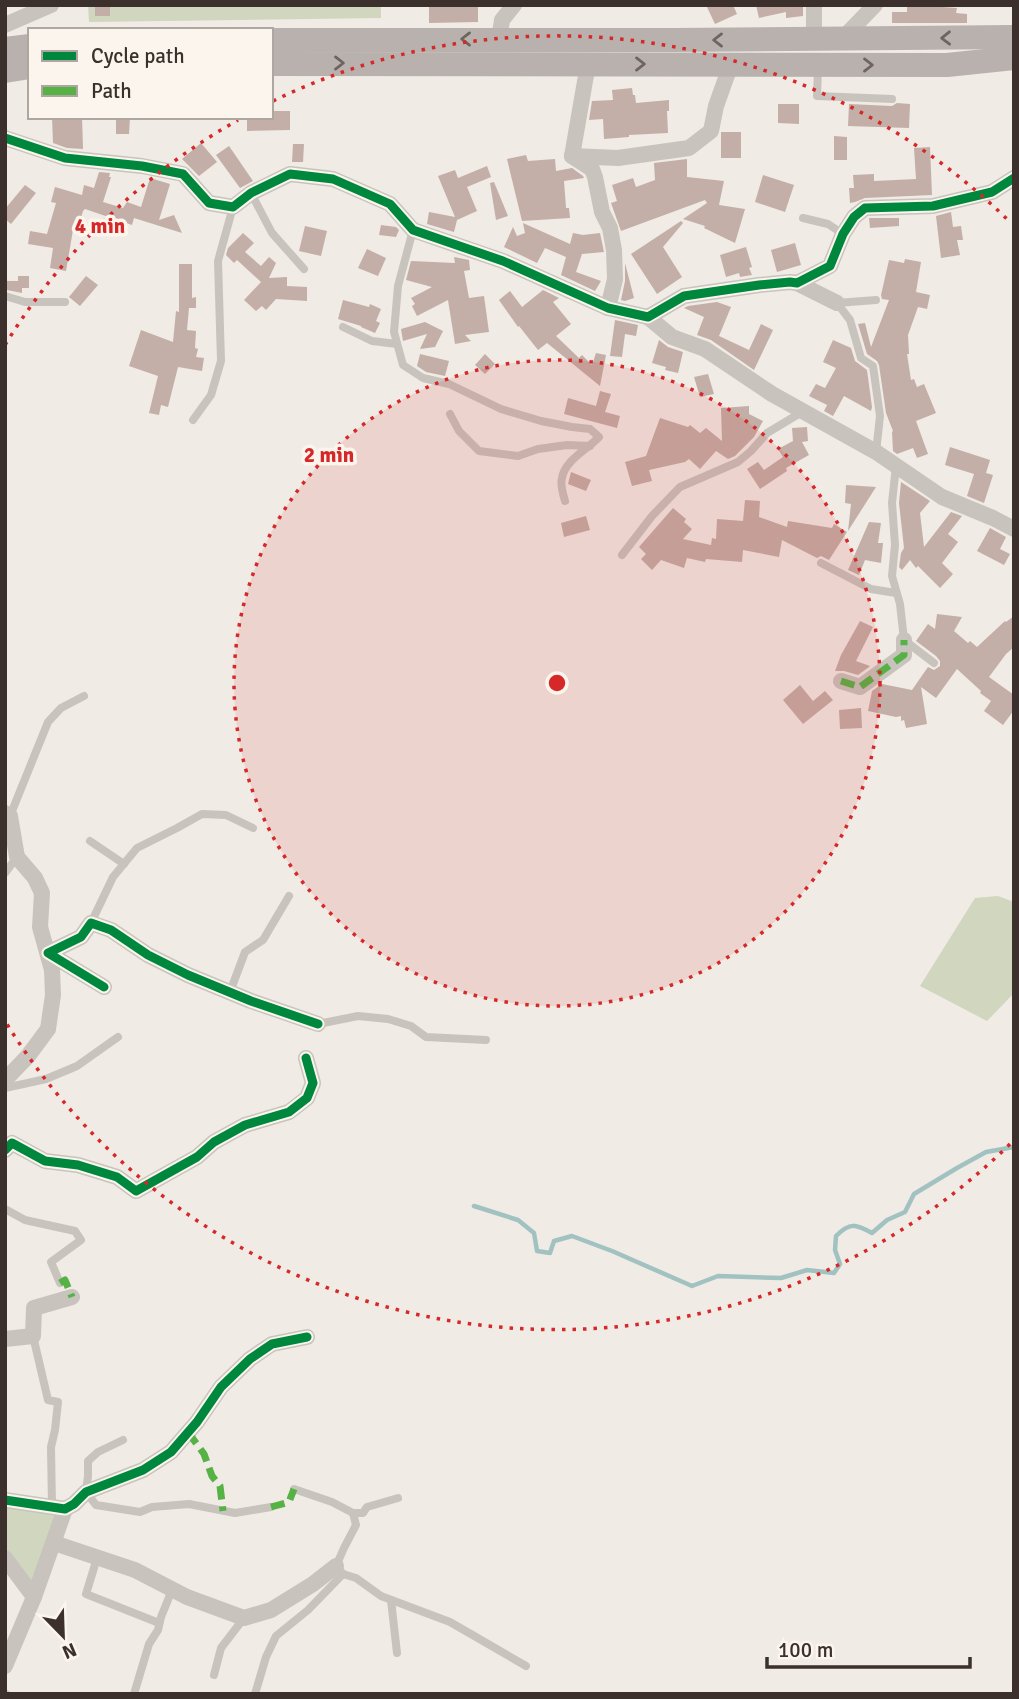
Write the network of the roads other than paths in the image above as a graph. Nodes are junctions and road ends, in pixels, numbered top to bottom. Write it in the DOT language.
graph roads {
  1 [pos="51,5"];
  2 [pos="514,5"];
  3 [pos="814,5"];
  4 [pos="875,5"];
  5 [pos="5,25"];
  6 [pos="1014,37"];
  7 [pos="814,39"];
  8 [pos="842,39"];
  9 [pos="273,40"];
  10 [pos="499,40"];
  11 [pos="28,46"];
  12 [pos="5,49"];
  13 [pos="987,49"];
  14 [pos="1014,58"];
  15 [pos="273,64"];
  16 [pos="588,64"];
  17 [pos="732,64"];
  18 [pos="818,65"];
  19 [pos="28,67"];
  20 [pos="5,71"];
  21 [pos="892,99"];
  22 [pos="5,138"];
  23 [pos="572,156"];
  24 [pos="1014,177"];
  25 [pos="251,193"];
  26 [pos="233,207"];
  27 [pos="803,218"];
  28 [pos="413,230"];
  29 [pos="843,234"];
  30 [pos="304,269"];
  31 [pos="797,283"];
  32 [pos="5,296"];
  33 [pos="876,300"];
  34 [pos="65,302"];
  35 [pos="837,303"];
  36 [pos="608,307"];
  37 [pos="648,317"];
  38 [pos="342,327"];
  39 [pos="397,344"];
  40 [pos="803,411"];
  41 [pos="450,414"];
  42 [pos="193,420"];
  43 [pos="590,446"];
  44 [pos="876,452"];
  45 [pos="896,466"];
  46 [pos="565,501"];
  47 [pos="1014,529"];
  48 [pos="622,555"];
  49 [pos="821,563"];
  50 [pos="896,593"];
  51 [pos="904,640"];
  52 [pos="934,663"];
  53 [pos="841,681"];
  54 [pos="84,696"];
  55 [pos="8,815"];
  56 [pos="253,828"];
  57 [pos="90,841"];
  58 [pos="17,857"];
  59 [pos="124,864"];
  60 [pos="5,873"];
  61 [pos="289,896"];
  62 [pos="91,923"];
  63 [pos="48,953"];
  64 [pos="104,987"];
  65 [pos="230,992"];
  66 [pos="318,1024"];
  67 [pos="118,1037"];
  68 [pos="486,1040"];
  69 [pos="306,1058"];
  70 [pos="5,1080"];
  71 [pos="5,1088"];
  72 [pos="5,1150"];
  73 [pos="5,1209"];
  74 [pos="60,1283"];
  75 [pos="72,1297"];
  76 [pos="33,1336"];
  77 [pos="307,1337"];
  78 [pos="5,1339"];
  79 [pos="123,1440"];
  80 [pos="294,1489"];
  81 [pos="86,1492"];
  82 [pos="398,1498"];
  83 [pos="5,1500"];
  84 [pos="271,1507"];
  85 [pos="58,1508"];
  86 [pos="353,1513"];
  87 [pos="54,1543"];
  88 [pos="5,1558"];
  89 [pos="97,1558"];
  90 [pos="340,1570"];
  91 [pos="172,1590"];
  92 [pos="34,1597"];
  93 [pos="391,1600"];
  94 [pos="244,1618"];
  95 [pos="159,1623"];
  96 [pos="397,1653"];
  97 [pos="5,1666"];
  98 [pos="526,1666"];
  99 [pos="214,1675"];
  100 [pos="134,1694"];
  101 [pos="255,1694"];
  1 -- 5 [label="street"];
  2 -- 10 [label="street"];
  3 -- 7 [label="street"];
  4 -- 8 [label="street"];
  6 -- 13 [label="main road"];
  7 -- 8 [label="main road"];
  7 -- 10 [label="main road, one-way"];
  13 -- 8 [label="main road, one-way"];
  10 -- 9 [label="main road, one-way"];
  11 -- 12 [label="main road"];
  13 -- 14 [label="main road"];
  18 -- 13 [label="main road, one-way"];
  15 -- 16 [label="main road, one-way"];
  16 -- 17 [label="main road, one-way"];
  16 -- 23 [label="street"];
  17 -- 18 [label="main road"];
  17 -- 23 [label="street"];
  18 -- 21 [label="lane"];
  19 -- 20 [label="main road"];
  22 -- 26 [label="street"];
  23 -- 36 [label="street"];
  24 -- 29 [label="street"];
  25 -- 26 [label="street"];
  25 -- 28 [label="street"];
  25 -- 30 [label="lane"];
  26 -- 42 [label="lane"];
  27 -- 29 [label="lane"];
  28 -- 36 [label="street"];
  28 -- 39 [label="lane"];
  29 -- 31 [label="street"];
  31 -- 35 [label="street"];
  31 -- 37 [label="street"];
  32 -- 34 [label="lane"];
  33 -- 35 [label="lane"];
  35 -- 44 [label="lane"];
  36 -- 37 [label="street"];
  37 -- 40 [label="street"];
  38 -- 39 [label="lane"];
  39 -- 43 [label="lane"];
  40 -- 44 [label="street"];
  40 -- 48 [label="lane"];
  41 -- 43 [label="lane"];
  43 -- 46 [label="lane"];
  44 -- 45 [label="street"];
  45 -- 47 [label="street"];
  45 -- 50 [label="lane"];
  49 -- 50 [label="lane"];
  50 -- 51 [label="lane"];
  51 -- 52 [label="lane"];
  51 -- 53 [label="street"];
  54 -- 55 [label="lane"];
  55 -- 58 [label="street"];
  56 -- 59 [label="lane"];
  57 -- 59 [label="lane"];
  58 -- 60 [label="lane"];
  58 -- 63 [label="street"];
  59 -- 62 [label="lane"];
  61 -- 65 [label="lane"];
  62 -- 63 [label="street"];
  62 -- 65 [label="street"];
  63 -- 64 [label="street"];
  63 -- 70 [label="street"];
  65 -- 66 [label="street"];
  66 -- 68 [label="lane"];
  67 -- 71 [label="lane"];
  69 -- 72 [label="street"];
  73 -- 74 [label="lane"];
  75 -- 76 [label="street"];
  76 -- 78 [label="street"];
  76 -- 85 [label="lane"];
  77 -- 81 [label="street"];
  79 -- 81 [label="lane"];
  80 -- 86 [label="lane"];
  81 -- 84 [label="lane"];
  81 -- 85 [label="street"];
  82 -- 86 [label="lane"];
  83 -- 85 [label="street"];
  85 -- 87 [label="street"];
  86 -- 90 [label="lane"];
  87 -- 89 [label="street"];
  87 -- 92 [label="street"];
  88 -- 92 [label="street"];
  89 -- 91 [label="street"];
  89 -- 95 [label="lane"];
  90 -- 93 [label="lane"];
  90 -- 94 [label="street"];
  90 -- 101 [label="lane"];
  91 -- 94 [label="street"];
  91 -- 95 [label="lane"];
  92 -- 97 [label="street"];
  93 -- 96 [label="lane"];
  93 -- 98 [label="lane"];
  94 -- 99 [label="lane"];
  95 -- 100 [label="lane"];
}
